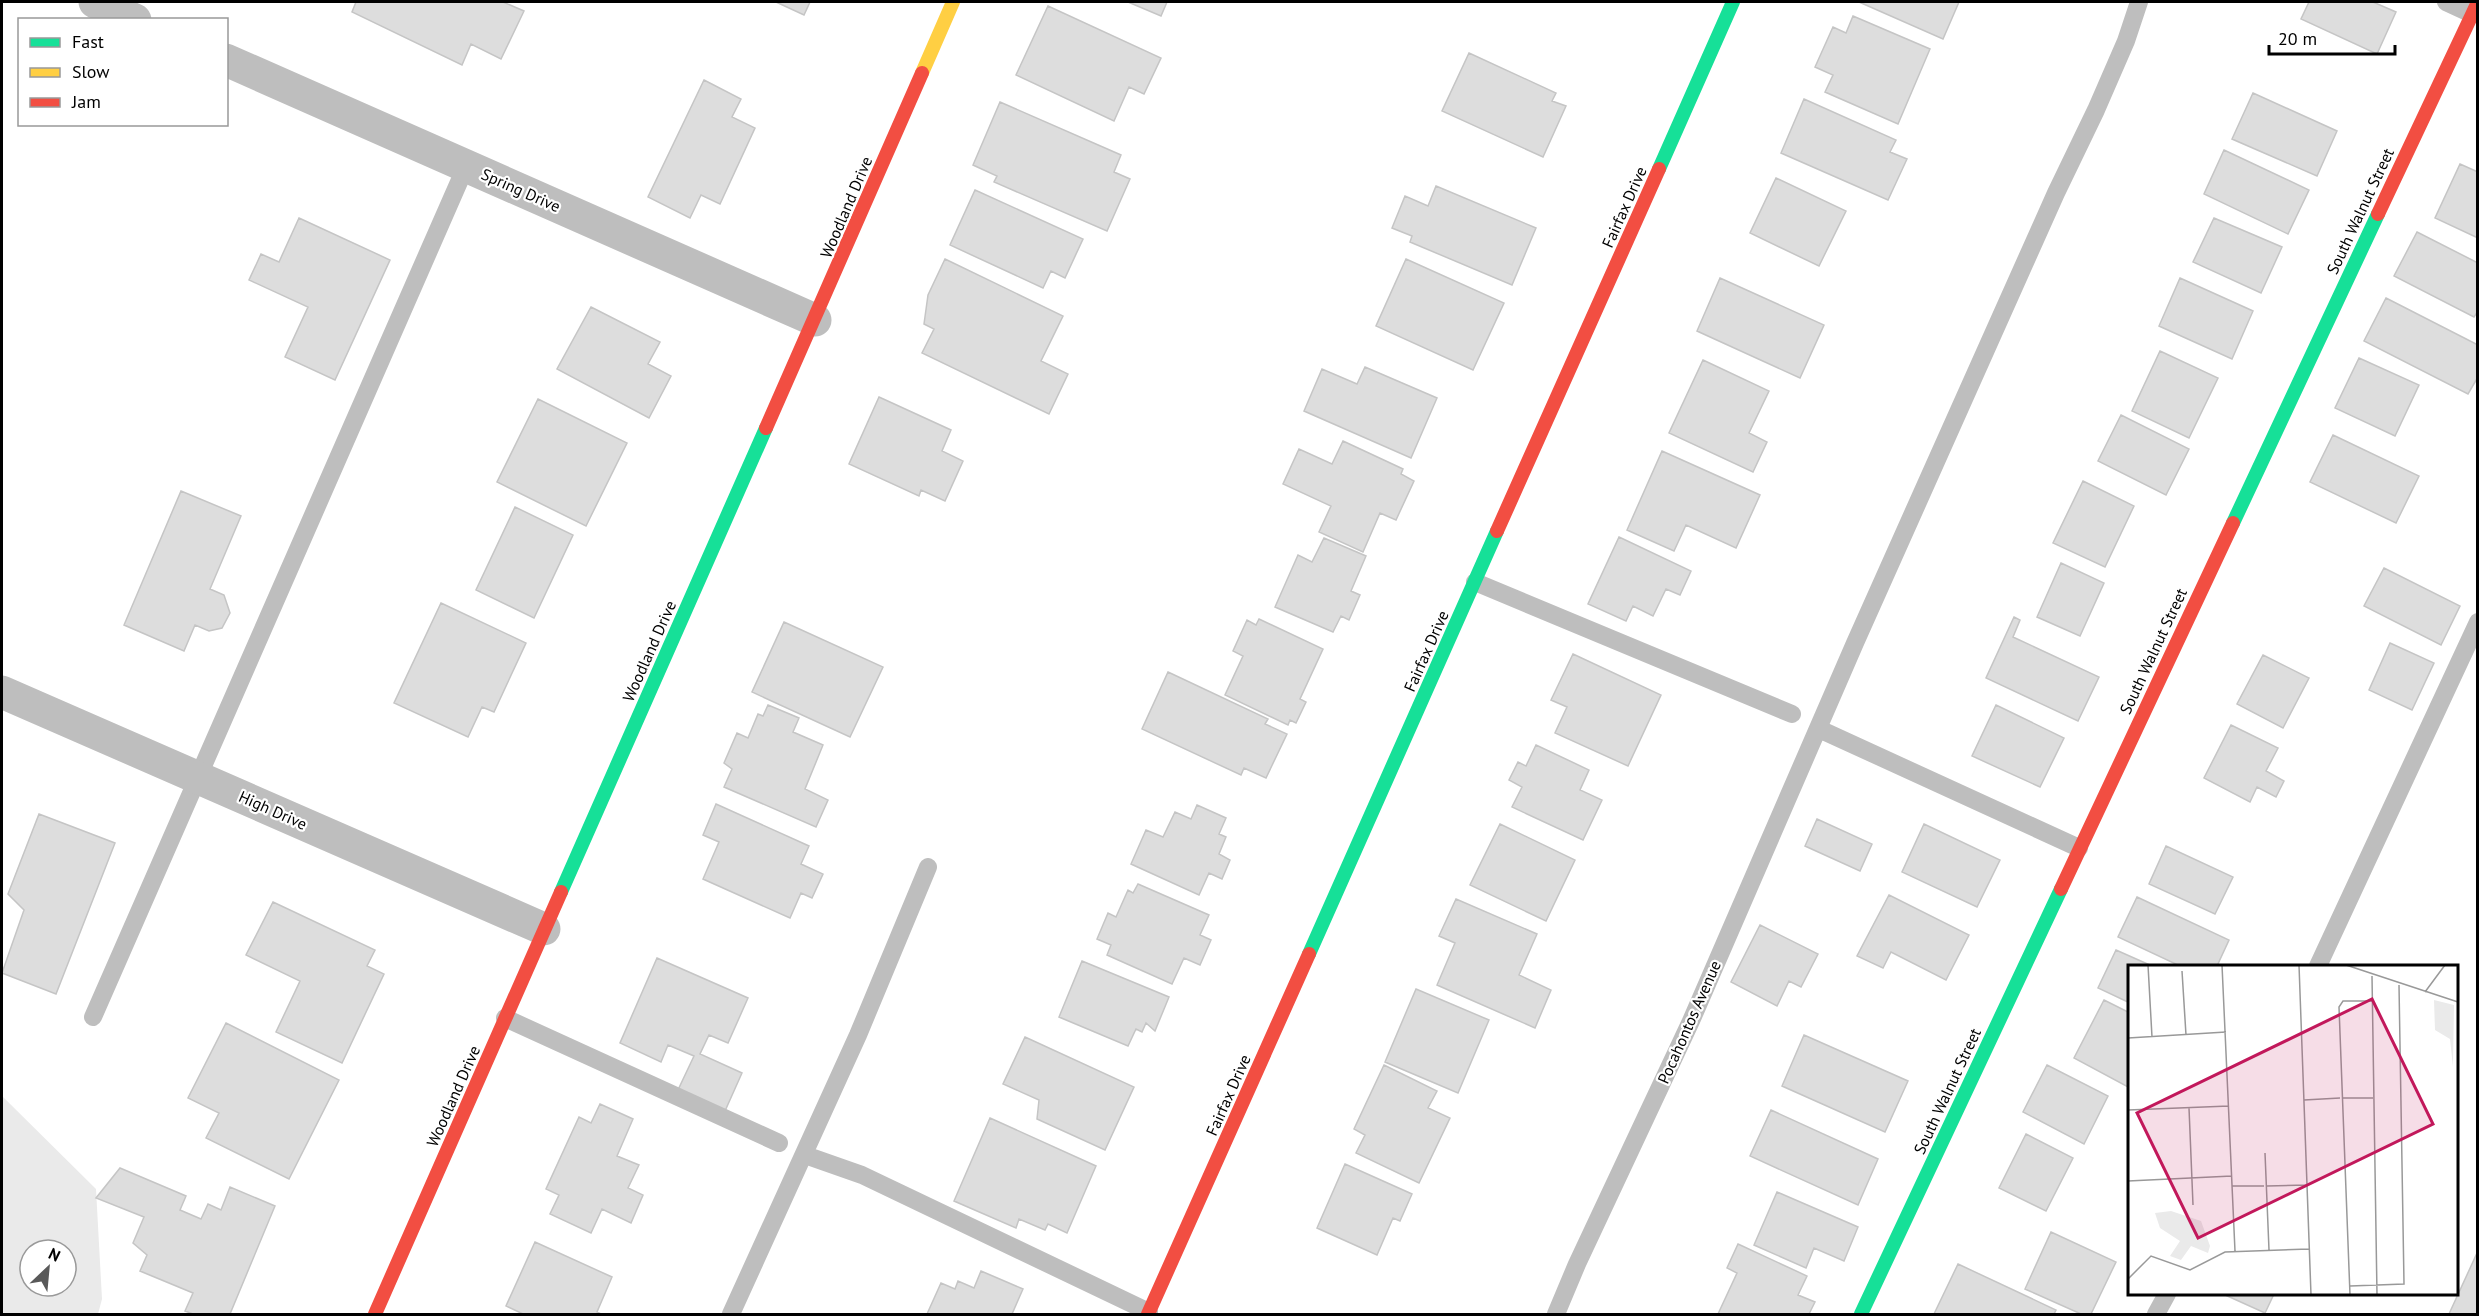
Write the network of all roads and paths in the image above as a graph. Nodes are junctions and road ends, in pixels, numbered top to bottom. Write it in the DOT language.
graph roads {
  1 [pos="95,2"];
  2 [pos="953,2"];
  3 [pos="1733,2"];
  4 [pos="2139,2"];
  5 [pos="2446,2"];
  6 [pos="2475,8"];
  7 [pos="131,18"];
  8 [pos="228,61"];
  9 [pos="466,166"];
  10 [pos="815,320"];
  11 [pos="1475,582"];
  12 [pos="2478,622"];
  13 [pos="2,692"];
  14 [pos="1792,714"];
  15 [pos="1819,729"];
  16 [pos="199,777"];
  17 [pos="2079,848"];
  18 [pos="928,867"];
  19 [pos="544,928"];
  20 [pos="2318,965"];
  21 [pos="93,1017"];
  22 [pos="505,1018"];
  23 [pos="779,1143"];
  24 [pos="805,1155"];
  25 [pos="2166,1295"];
  26 [pos="1149,1313"];
  27 [pos="375,1314"];
  28 [pos="731,1314"];
  29 [pos="1556,1314"];
  30 [pos="1861,1314"];
  31 [pos="2157,1314"];
  1 -- 7 [label="street"];
  2 -- 10 [label="street, Woodland Drive"];
  3 -- 11 [label="street, Fairfax Drive"];
  4 -- 15 [label="lane, Pocahontos Avenue"];
  5 -- 6 [label="lane"];
  6 -- 17 [label="street, South Walnut Street"];
  8 -- 9 [label="street, Spring Drive"];
  9 -- 10 [label="street, Spring Drive"];
  9 -- 16 [label="lane"];
  10 -- 19 [label="street, Woodland Drive"];
  11 -- 14 [label="lane"];
  11 -- 26 [label="street, Fairfax Drive"];
  12 -- 20 [label="lane"];
  13 -- 16 [label="street, High Drive"];
  15 -- 17 [label="lane"];
  15 -- 29 [label="lane, Pocahontos Avenue"];
  16 -- 19 [label="street, High Drive"];
  16 -- 21 [label="lane"];
  17 -- 30 [label="street, South Walnut Street"];
  18 -- 24 [label="lane"];
  19 -- 22 [label="street, Woodland Drive"];
  22 -- 23 [label="lane"];
  22 -- 27 [label="street, Woodland Drive"];
  24 -- 26 [label="lane"];
  24 -- 28 [label="lane"];
  25 -- 31 [label="lane"];
}
